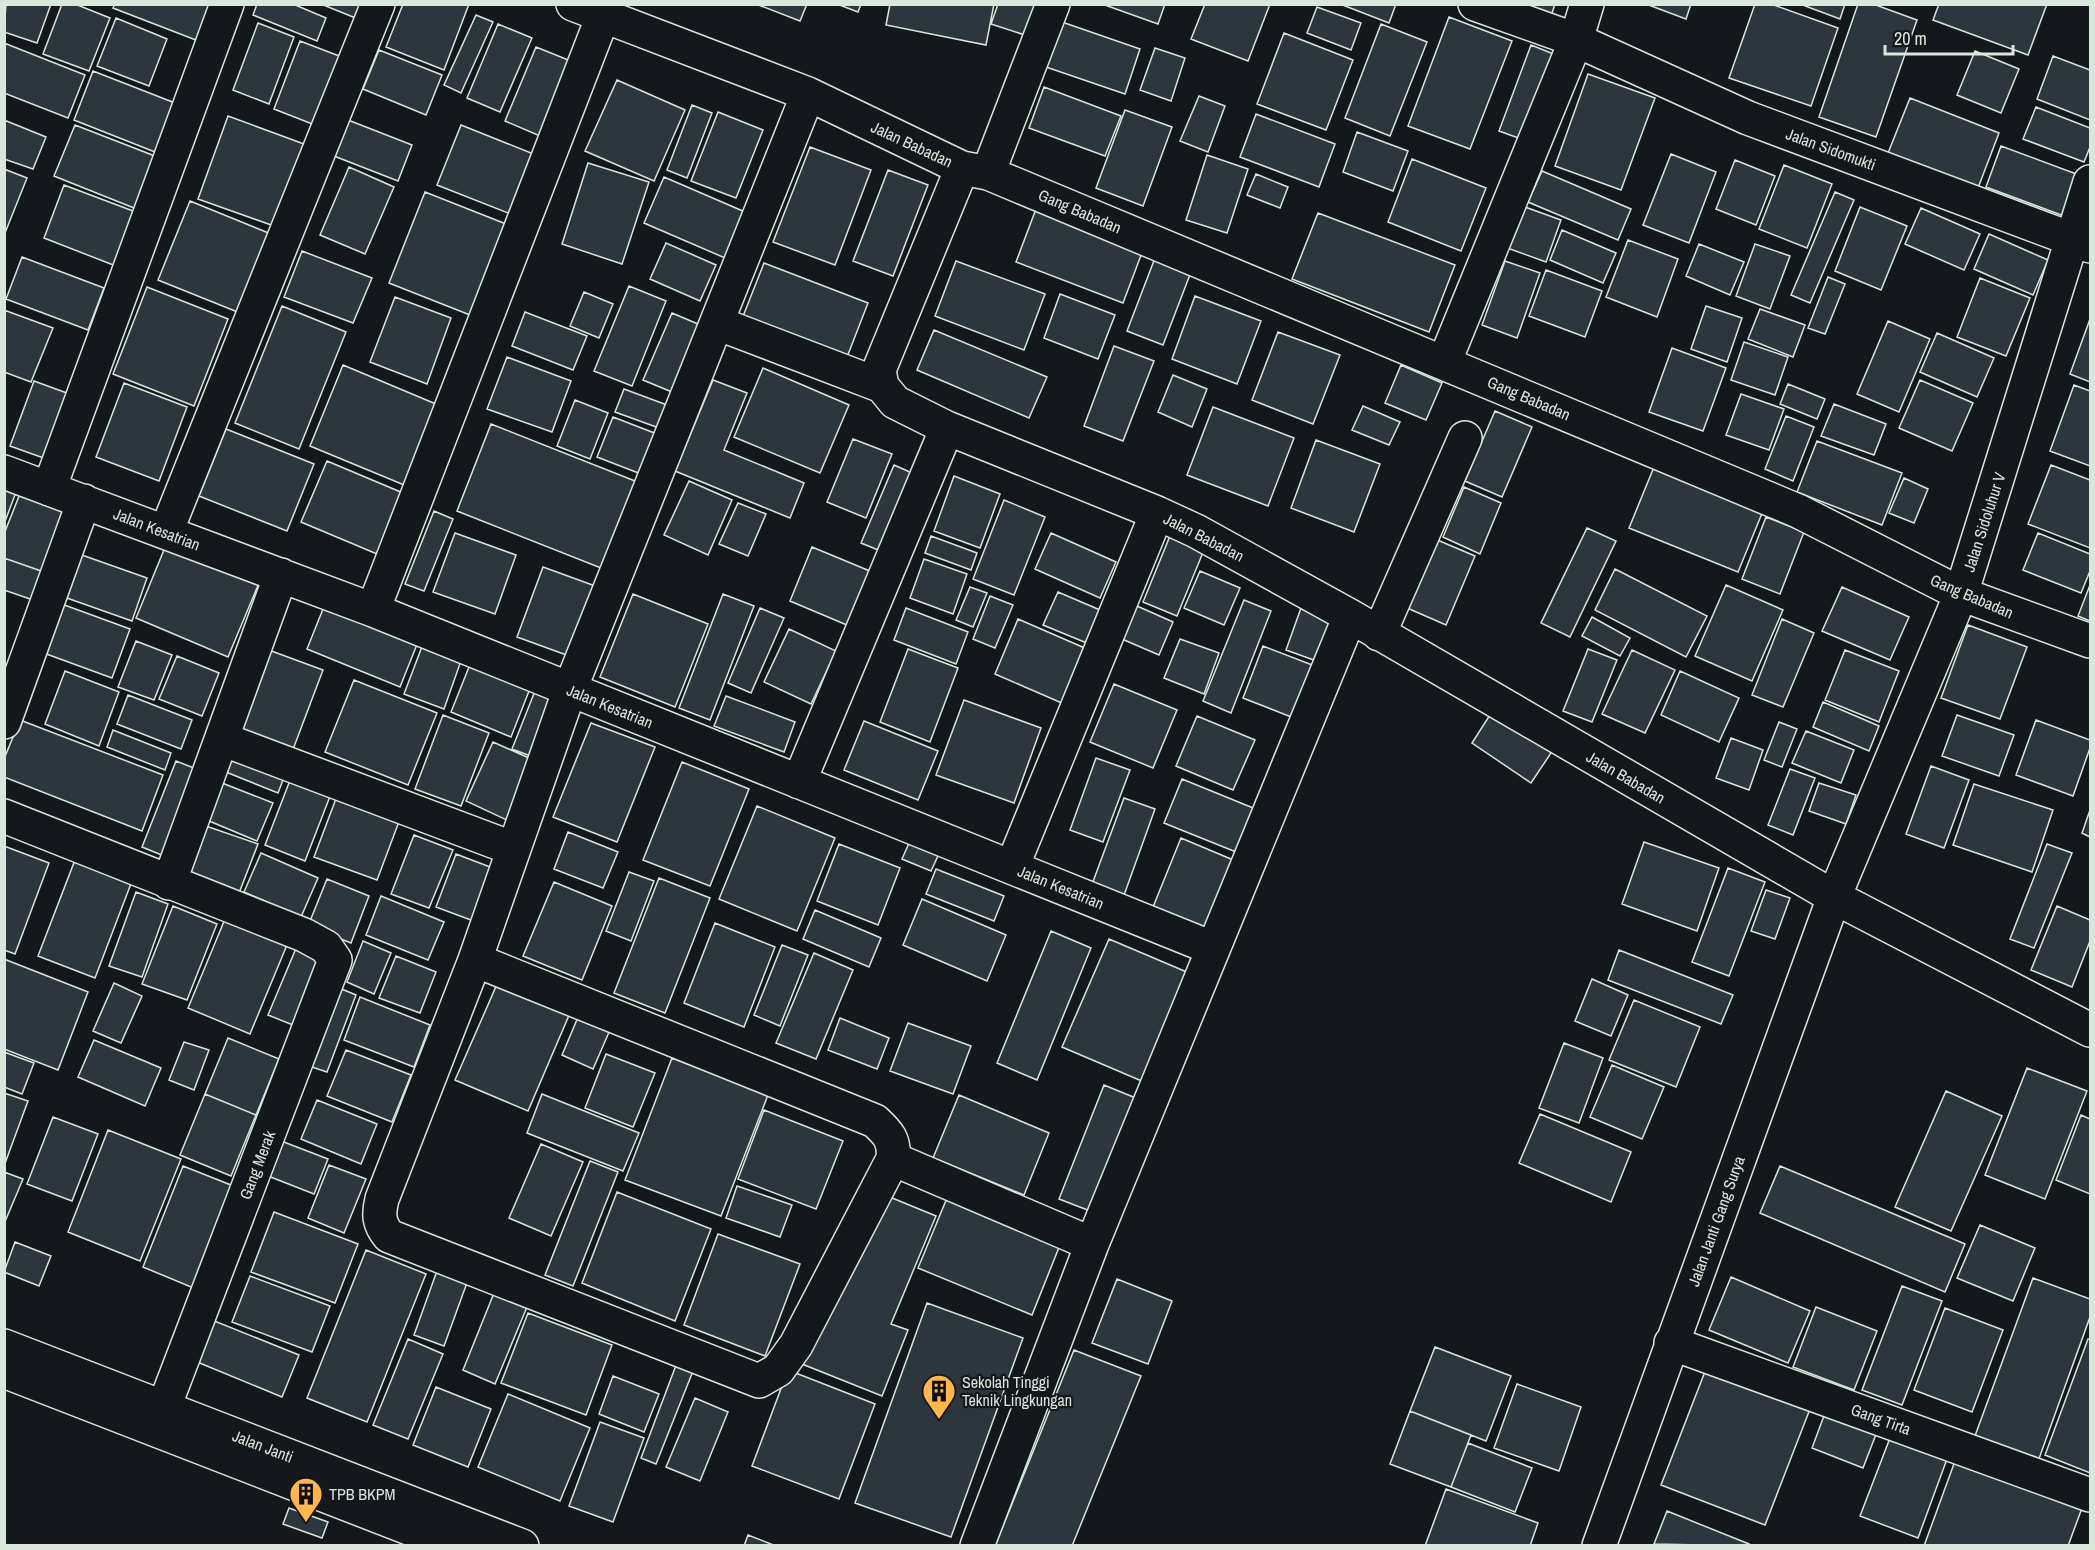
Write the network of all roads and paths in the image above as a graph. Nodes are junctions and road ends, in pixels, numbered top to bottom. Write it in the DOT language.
graph roads {
  1 [pos="227,4"];
  2 [pos="378,4"];
  3 [pos="573,4"];
  4 [pos="1053,4"];
  5 [pos="1475,4"];
  6 [pos="1587,4"];
  7 [pos="603,16"];
  8 [pos="1576,40"];
  9 [pos="808,94"];
  10 [pos="975,170"];
  11 [pos="2091,182"];
  12 [pos="2082,242"];
  13 [pos="717,323"];
  14 [pos="1444,363"];
  15 [pos="882,386"];
  16 [pos="947,428"];
  17 [pos="1465,438"];
  18 [pos="4,472"];
  19 [pos="49,489"];
  20 [pos="84,501"];
  21 [pos="1157,513"];
  22 [pos="166,532"];
  23 [pos="281,575"];
  24 [pos="1961,594"];
  25 [pos="373,610"];
  26 [pos="1350,616"];
  27 [pos="1379,634"];
  28 [pos="2091,641"];
  29 [pos="570,689"];
  30 [pos="4,722"];
  31 [pos="222,739"];
  32 [pos="800,782"];
  33 [pos="4,816"];
  34 [pos="514,849"];
  35 [pos="1012,867"];
  36 [pos="169,883"];
  37 [pos="1833,897"];
  38 [pos="1212,948"];
  39 [pos="475,960"];
  40 [pos="2091,1030"];
  41 [pos="893,1159"];
  42 [pos="1092,1244"];
  43 [pos="1671,1343"];
  44 [pos="4,1346"];
  45 [pos="4,1371"];
  46 [pos="164,1407"];
  47 [pos="2091,1495"];
  48 [pos="455,1545"];
  49 [pos="522,1545"];
  50 [pos="977,1545"];
  51 [pos="1599,1545"];
  1 -- 19 [label="street"];
  2 -- 22 [label="street"];
  3 -- 7 [label="street, Jalan Babadan"];
  4 -- 10 [label="street"];
  5 -- 8 [label="street, Jalan Sidomukti"];
  6 -- 8 [label="street"];
  7 -- 9 [label="street, Jalan Babadan"];
  7 -- 25 [label="street"];
  8 -- 12 [label="street, Jalan Sidomukti"];
  8 -- 14 [label="street"];
  9 -- 10 [label="street, Jalan Babadan"];
  9 -- 13 [label="street"];
  10 -- 14 [label="street, Gang Babadan"];
  10 -- 15 [label="street, Jalan Babadan"];
  11 -- 12 [label="street, Jalan Sidoluhur V"];
  12 -- 24 [label="street, Jalan Sidoluhur V"];
  13 -- 15 [label="street"];
  13 -- 29 [label="street"];
  14 -- 24 [label="street, Gang Babadan"];
  15 -- 16 [label="street, Jalan Babadan"];
  16 -- 21 [label="street, Jalan Babadan"];
  16 -- 32 [label="street"];
  17 -- 27 [label="street"];
  18 -- 19 [label="street, Jalan Kesatrian"];
  19 -- 20 [label="street, Jalan Kesatrian"];
  20 -- 22 [label="street, Jalan Kesatrian"];
  20 -- 30 [label="street"];
  21 -- 26 [label="street, Jalan Babadan"];
  21 -- 35 [label="street"];
  22 -- 23 [label="street, Jalan Kesatrian"];
  23 -- 25 [label="street, Jalan Kesatrian"];
  23 -- 31 [label="street"];
  24 -- 28 [label="street, Gang Babadan"];
  24 -- 37 [label="street, Jalan Sidoluhur V"];
  25 -- 29 [label="street, Jalan Kesatrian"];
  26 -- 27 [label="street, Jalan Babadan"];
  26 -- 38 [label="street"];
  27 -- 37 [label="street, Jalan Babadan"];
  29 -- 32 [label="street, Jalan Kesatrian"];
  29 -- 34 [label="street"];
  31 -- 34 [label="street"];
  31 -- 36 [label="street"];
  32 -- 35 [label="street, Jalan Kesatrian"];
  33 -- 36 [label="street, Gang Merak"];
  34 -- 39 [label="street"];
  35 -- 38 [label="street, Jalan Kesatrian"];
  36 -- 46 [label="street, Gang Merak"];
  37 -- 40 [label="street, Jalan Babadan"];
  37 -- 43 [label="street, Jalan Janti Gang Surya"];
  38 -- 42 [label="street"];
  39 -- 41 [label="street"];
  39 -- 41 [label="street"];
  41 -- 42 [label="street"];
  42 -- 50 [label="street"];
  43 -- 47 [label="street, Gang Tirta"];
  43 -- 51 [label="street, Jalan Janti Gang Surya"];
  44 -- 46 [label="street, Jalan Janti"];
  45 -- 48 [label="street, Jalan Janti"];
  46 -- 49 [label="street, Jalan Janti"];
}
